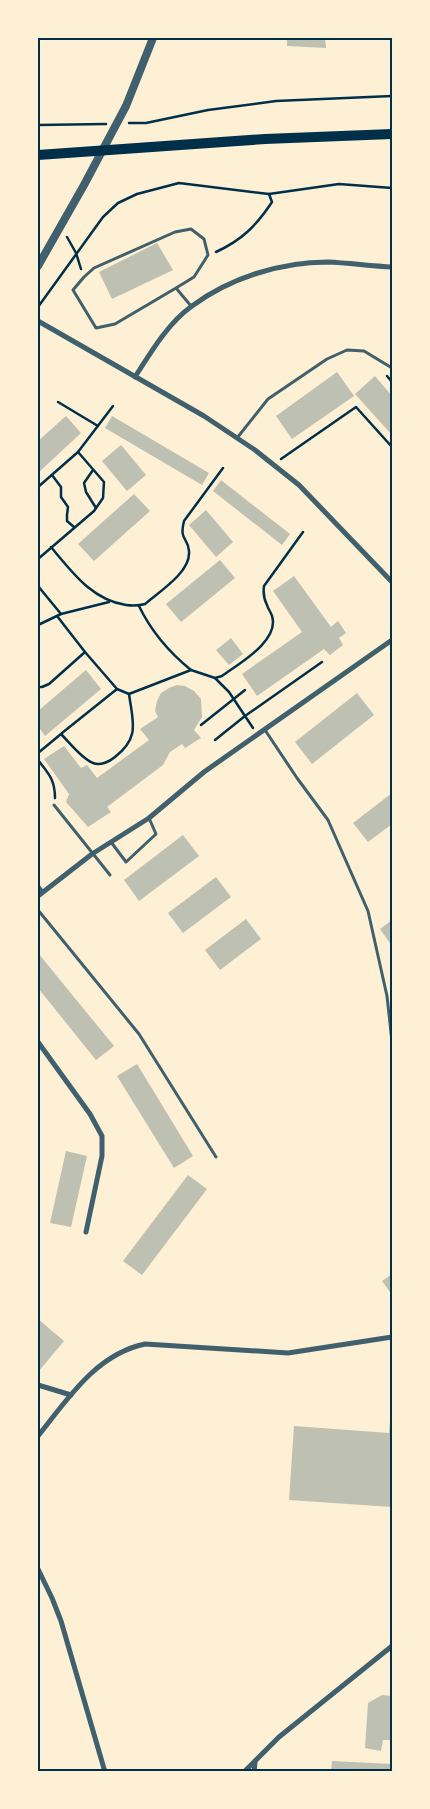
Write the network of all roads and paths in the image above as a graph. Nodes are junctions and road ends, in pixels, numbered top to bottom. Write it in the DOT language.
graph roads {
  1 [pos="153,38"];
  2 [pos="392,96"];
  3 [pos="112,124"];
  4 [pos="121,124"];
  5 [pos="38,125"];
  6 [pos="392,134"];
  7 [pos="38,155"];
  8 [pos="392,188"];
  9 [pos="269,194"];
  10 [pos="59,227"];
  11 [pos="76,253"];
  12 [pos="208,255"];
  13 [pos="38,266"];
  14 [pos="392,267"];
  15 [pos="84,277"];
  16 [pos="176,288"];
  17 [pos="191,306"];
  18 [pos="38,307"];
  19 [pos="38,322"];
  20 [pos="392,368"];
  21 [pos="135,377"];
  22 [pos="58,402"];
  23 [pos="113,406"];
  24 [pos="98,426"];
  25 [pos="237,438"];
  26 [pos="392,447"];
  27 [pos="78,452"];
  28 [pos="274,464"];
  29 [pos="223,468"];
  30 [pos="93,470"];
  31 [pos="52,475"];
  32 [pos="38,487"];
  33 [pos="96,508"];
  34 [pos="74,528"];
  35 [pos="304,532"];
  36 [pos="51,547"];
  37 [pos="38,559"];
  38 [pos="392,582"];
  39 [pos="38,586"];
  40 [pos="109,602"];
  41 [pos="139,606"];
  42 [pos="61,614"];
  43 [pos="56,616"];
  44 [pos="38,626"];
  45 [pos="392,640"];
  46 [pos="85,652"];
  47 [pos="322,662"];
  48 [pos="191,670"];
  49 [pos="215,678"];
  50 [pos="38,687"];
  51 [pos="117,689"];
  52 [pos="245,690"];
  53 [pos="129,694"];
  54 [pos="233,698"];
  55 [pos="245,716"];
  56 [pos="201,725"];
  57 [pos="265,730"];
  58 [pos="61,734"];
  59 [pos="258,734"];
  60 [pos="215,740"];
  61 [pos="38,753"];
  62 [pos="38,760"];
  63 [pos="54,806"];
  64 [pos="149,818"];
  65 [pos="111,842"];
  66 [pos="92,854"];
  67 [pos="110,874"];
  68 [pos="38,885"];
  69 [pos="43,892"];
  70 [pos="38,896"];
  71 [pos="38,910"];
  72 [pos="38,1042"];
  73 [pos="392,1042"];
  74 [pos="216,1157"];
  75 [pos="86,1232"];
  76 [pos="392,1337"];
  77 [pos="38,1385"];
  78 [pos="71,1395"];
  79 [pos="38,1436"];
  80 [pos="38,1569"];
  81 [pos="392,1646"];
  82 [pos="255,1761"];
  83 [pos="105,1772"];
  84 [pos="244,1772"];
  85 [pos="254,1772"];
  1 -- 10 [label="street"];
  2 -- 4 [label="path"];
  3 -- 5 [label="path"];
  6 -- 7 [label="highway"];
  8 -- 9 [label="path"];
  9 -- 11 [label="path"];
  9 -- 12 [label="path"];
  10 -- 11 [label="path"];
  10 -- 13 [label="street"];
  11 -- 15 [label="path"];
  11 -- 18 [label="path"];
  12 -- 15 [label="lane"];
  12 -- 16 [label="lane"];
  14 -- 17 [label="street"];
  15 -- 16 [label="lane"];
  16 -- 17 [label="lane"];
  17 -- 21 [label="street"];
  19 -- 21 [label="street"];
  20 -- 25 [label="lane"];
  21 -- 25 [label="street"];
  22 -- 24 [label="path"];
  23 -- 24 [label="path"];
  24 -- 27 [label="path"];
  25 -- 28 [label="street"];
  26 -- 28 [label="path"];
  27 -- 30 [label="path"];
  27 -- 31 [label="path"];
  28 -- 38 [label="street"];
  29 -- 41 [label="path"];
  30 -- 33 [label="path"];
  30 -- 33 [label="path"];
  31 -- 32 [label="path"];
  31 -- 34 [label="path"];
  33 -- 34 [label="path"];
  34 -- 36 [label="path"];
  35 -- 49 [label="path"];
  36 -- 37 [label="path"];
  36 -- 40 [label="path"];
  39 -- 42 [label="path"];
  40 -- 41 [label="path"];
  40 -- 42 [label="path"];
  41 -- 48 [label="path"];
  42 -- 43 [label="path"];
  43 -- 44 [label="path"];
  43 -- 46 [label="path"];
  45 -- 57 [label="street"];
  46 -- 50 [label="path"];
  46 -- 51 [label="path"];
  47 -- 55 [label="path"];
  48 -- 49 [label="path"];
  48 -- 53 [label="path"];
  49 -- 54 [label="path"];
  51 -- 53 [label="path"];
  51 -- 58 [label="path"];
  52 -- 54 [label="path"];
  53 -- 58 [label="path"];
  54 -- 55 [label="path"];
  54 -- 56 [label="path"];
  55 -- 59 [label="path"];
  55 -- 60 [label="path"];
  57 -- 59 [label="street"];
  57 -- 73 [label="lane"];
  58 -- 61 [label="path"];
  59 -- 64 [label="street"];
  62 -- 63 [label="path"];
  63 -- 66 [label="lane"];
  64 -- 65 [label="street"];
  64 -- 65 [label="lane"];
  65 -- 66 [label="street"];
  66 -- 67 [label="lane"];
  66 -- 69 [label="street"];
  68 -- 69 [label="lane"];
  69 -- 70 [label="street"];
  71 -- 74 [label="lane"];
  72 -- 75 [label="street"];
  76 -- 78 [label="street"];
  77 -- 78 [label="street"];
  78 -- 79 [label="street"];
  80 -- 83 [label="street"];
  81 -- 82 [label="street"];
  82 -- 84 [label="street"];
  82 -- 85 [label="street"];
}
